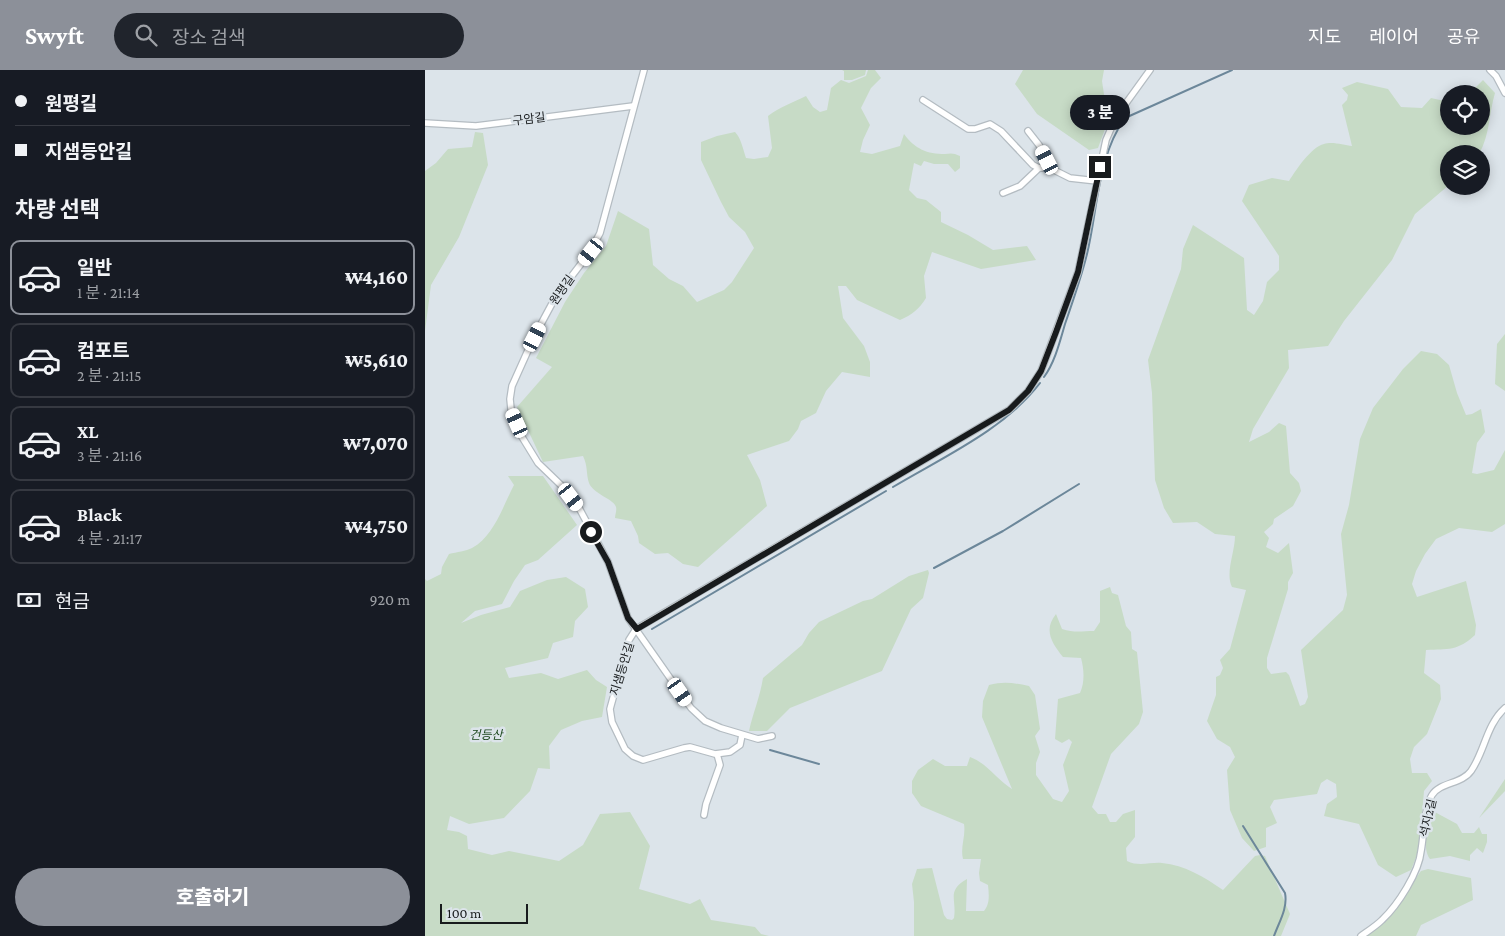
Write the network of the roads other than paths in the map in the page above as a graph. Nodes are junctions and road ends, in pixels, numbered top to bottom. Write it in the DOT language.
graph roads {
  1 [pos="644,70"];
  2 [pos="1150,70"];
  3 [pos="1490,70"];
  4 [pos="1505,93"];
  5 [pos="923,100"];
  6 [pos="633,106"];
  7 [pos="425,123"];
  8 [pos="1028,131"];
  9 [pos="1039,168"];
  10 [pos="1050,168"];
  11 [pos="1097,180"];
  12 [pos="1003,193"];
  13 [pos="637,629"];
  14 [pos="1505,708"];
  15 [pos="743,735"];
  16 [pos="772,736"];
  17 [pos="717,754"];
  18 [pos="704,815"];
  19 [pos="1361,936"];
  1 -- 6 [label="street, 원평길"];
  2 -- 11 [label="street, 지샘등안길"];
  3 -- 4 [label="street"];
  5 -- 9 [label="street"];
  6 -- 7 [label="street, 구암길"];
  6 -- 13 [label="street, 원평길"];
  8 -- 10 [label="street"];
  9 -- 10 [label="street"];
  9 -- 12 [label="street"];
  10 -- 11 [label="street"];
  11 -- 13 [label="street, 지샘등안길"];
  13 -- 15 [label="street, 지샘등안길"];
  13 -- 17 [label="street, 지샘등안길"];
  14 -- 19 [label="street, 석지2길"];
  15 -- 16 [label="street, 지샘등안길"];
  15 -- 17 [label="street"];
  17 -- 18 [label="street"];
}
